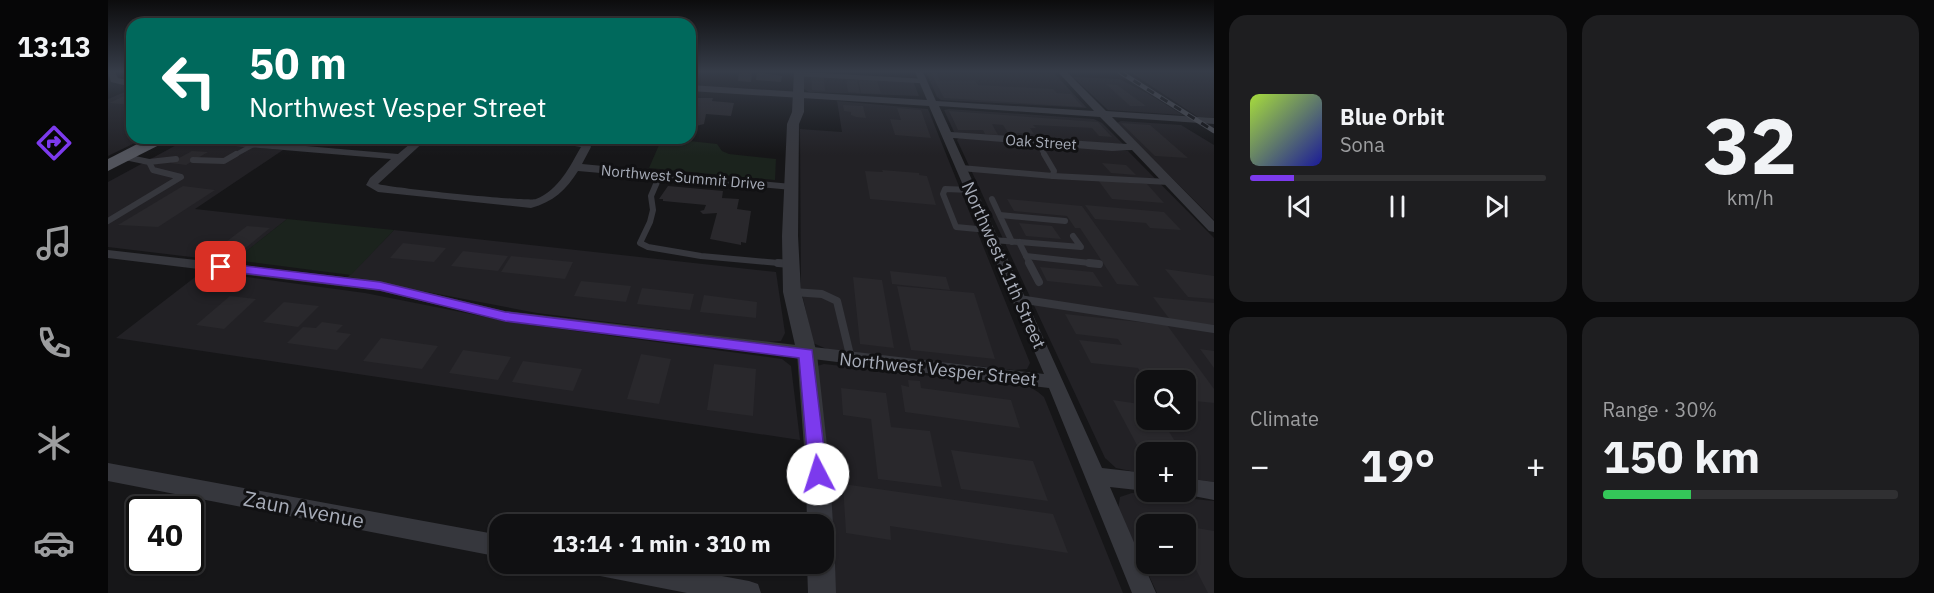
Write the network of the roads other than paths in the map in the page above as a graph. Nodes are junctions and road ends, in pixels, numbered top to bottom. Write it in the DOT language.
graph roads {
  1 [pos="798,100"];
  2 [pos="883,100"];
  3 [pos="932,100"];
  4 [pos="1089,100"];
  5 [pos="933,103"];
  6 [pos="1103,114"];
  7 [pos="1214,121"];
  8 [pos="948,135"];
  9 [pos="1036,142"];
  10 [pos="150,144"];
  11 [pos="242,144"];
  12 [pos="416,144"];
  13 [pos="585,144"];
  14 [pos="253,145"];
  15 [pos="1134,147"];
  16 [pos="401,157"];
  17 [pos="125,158"];
  18 [pos="176,159"];
  19 [pos="193,160"];
  20 [pos="149,162"];
  21 [pos="108,166"];
  22 [pos="574,167"];
  23 [pos="961,168"];
  24 [pos="660,175"];
  25 [pos="1053,176"];
  26 [pos="1169,182"];
  27 [pos="792,187"];
  28 [pos="971,190"];
  29 [pos="992,199"];
  30 [pos="1000,215"];
  31 [pos="108,221"];
  32 [pos="1065,221"];
  33 [pos="1214,228"];
  34 [pos="991,235"];
  35 [pos="1073,236"];
  36 [pos="1016,242"];
  37 [pos="1074,247"];
  38 [pos="108,254"];
  39 [pos="1026,256"];
  40 [pos="1084,262"];
  41 [pos="790,264"];
  42 [pos="1100,264"];
  43 [pos="1039,282"];
  44 [pos="792,291"];
  45 [pos="1019,299"];
  46 [pos="1214,329"];
  47 [pos="807,354"];
  48 [pos="851,359"];
  49 [pos="1056,382"];
  50 [pos="108,472"];
  51 [pos="1095,476"];
  52 [pos="1136,481"];
  53 [pos="1196,489"];
  54 [pos="1214,491"];
  55 [pos="820,514"];
  56 [pos="489,544"];
  57 [pos="648,574"];
  58 [pos="821,574"];
  59 [pos="749,593"];
  60 [pos="822,593"];
  61 [pos="1144,593"];
  1 -- 27 [label="street"];
  2 -- 5 [label="street"];
  3 -- 5 [label="street, Northwest 11th Street"];
  4 -- 6 [label="street"];
  5 -- 6 [label="street"];
  5 -- 8 [label="street, Northwest 11th Street"];
  6 -- 7 [label="street"];
  6 -- 15 [label="street"];
  8 -- 9 [label="street, Oak Street"];
  8 -- 23 [label="street, Northwest 11th Street"];
  9 -- 15 [label="street, Oak Street"];
  9 -- 25 [label="lane"];
  10 -- 17 [label="main road"];
  11 -- 14 [label="street"];
  12 -- 16 [label="street"];
  13 -- 22 [label="street"];
  14 -- 16 [label="street"];
  14 -- 19 [label="lane"];
  15 -- 26 [label="street"];
  16 -- 22 [label="street"];
  17 -- 20 [label="lane"];
  17 -- 21 [label="main road"];
  18 -- 20 [label="lane"];
  20 -- 31 [label="lane"];
  22 -- 24 [label="street, Northwest Summit Drive"];
  23 -- 25 [label="lane"];
  23 -- 28 [label="street, Northwest 11th Street"];
  24 -- 27 [label="street, Northwest Summit Drive"];
  24 -- 41 [label="lane"];
  25 -- 26 [label="lane"];
  26 -- 33 [label="street"];
  27 -- 41 [label="street"];
  28 -- 34 [label="street, Northwest 11th Street"];
  28 -- 34 [label="lane"];
  29 -- 30 [label="lane"];
  30 -- 32 [label="lane"];
  30 -- 36 [label="lane"];
  34 -- 36 [label="lane"];
  34 -- 45 [label="street, Northwest 11th Street"];
  35 -- 37 [label="lane"];
  36 -- 37 [label="lane"];
  36 -- 39 [label="lane"];
  37 -- 40 [label="lane"];
  38 -- 47 [label="street, Northwest Vesper Street"];
  39 -- 40 [label="lane"];
  39 -- 43 [label="lane"];
  40 -- 42 [label="lane"];
  41 -- 44 [label="street"];
  44 -- 47 [label="street"];
  44 -- 48 [label="lane"];
  45 -- 46 [label="lane"];
  45 -- 49 [label="street, Northwest 11th Street"];
  47 -- 48 [label="street, Northwest Vesper Street"];
  47 -- 55 [label="street"];
  48 -- 49 [label="street, Northwest Vesper Street"];
  49 -- 51 [label="street, Northwest 11th Street"];
  50 -- 56 [label="street, Zaun Avenue"];
  51 -- 52 [label="street"];
  51 -- 61 [label="street, Northwest 11th Street"];
  53 -- 54 [label="street"];
  57 -- 59 [label="street"];
  58 -- 60 [label="street"];
}
